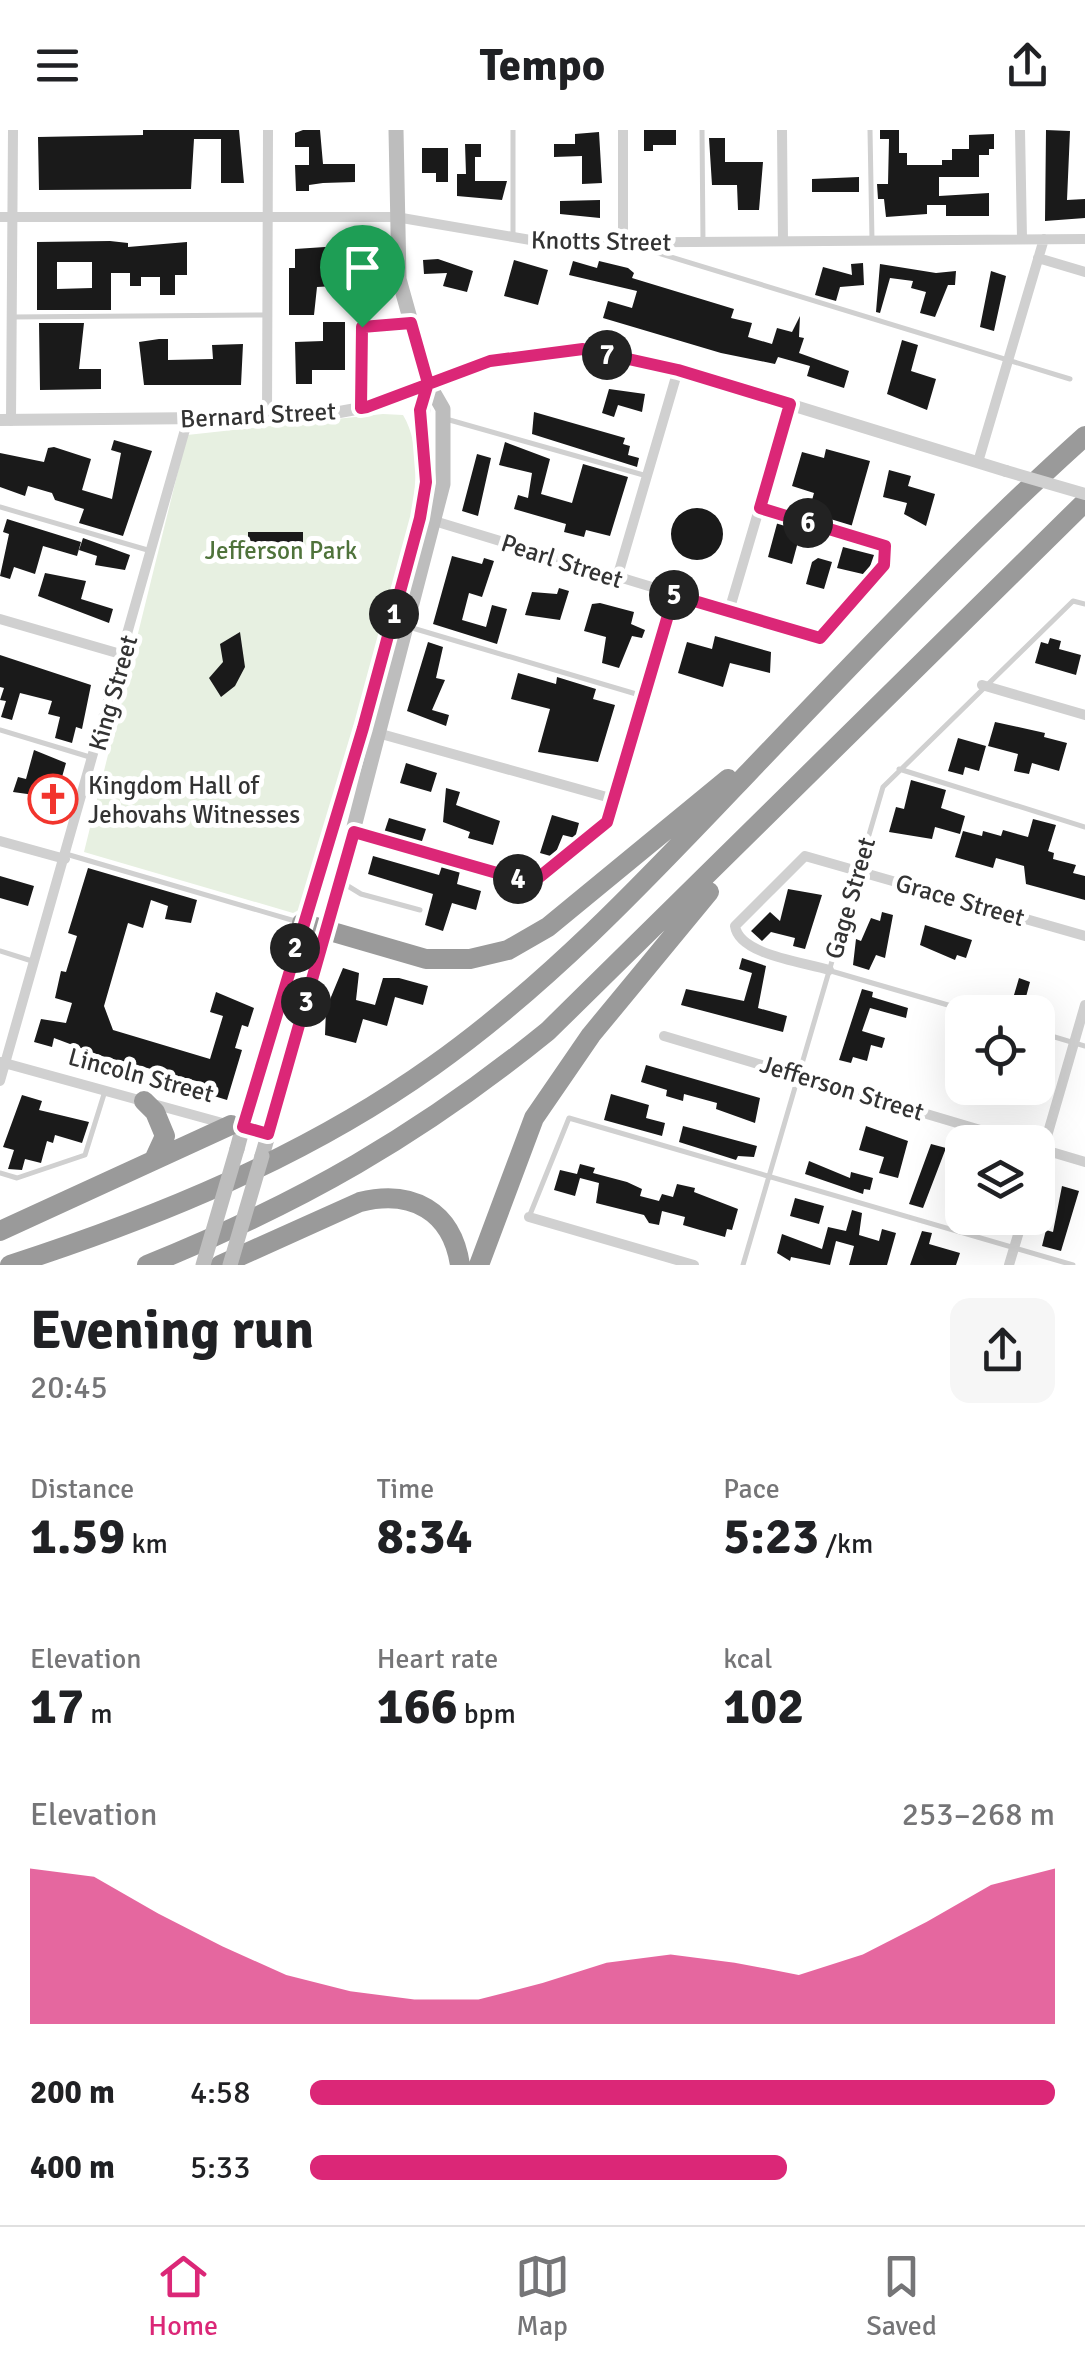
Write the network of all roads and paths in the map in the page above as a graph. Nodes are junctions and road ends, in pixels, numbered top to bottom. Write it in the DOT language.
graph roads {
  1 [pos="13,130"];
  2 [pos="268,130"];
  3 [pos="396,130"];
  4 [pos="513,130"];
  5 [pos="623,130"];
  6 [pos="702,130"];
  7 [pos="782,130"];
  8 [pos="870,130"];
  9 [pos="1020,130"];
  10 [pos="268,216"];
  11 [pos="0,218"];
  12 [pos="14,218"];
  13 [pos="396,218"];
  14 [pos="1022,238"];
  15 [pos="514,239"];
  16 [pos="1044,239"];
  17 [pos="872,240"];
  18 [pos="1085,240"];
  19 [pos="782,241"];
  20 [pos="623,242"];
  21 [pos="703,242"];
  22 [pos="1038,258"];
  23 [pos="1085,272"];
  24 [pos="268,316"];
  25 [pos="12,317"];
  26 [pos="411,323"];
  27 [pos="1008,360"];
  28 [pos="678,370"];
  29 [pos="1070,378"];
  30 [pos="428,383"];
  31 [pos="790,404"];
  32 [pos="361,408"];
  33 [pos="443,418"];
  34 [pos="188,419"];
  35 [pos="267,419"];
  36 [pos="6,420"];
  37 [pos="1085,436"];
  38 [pos="978,462"];
  39 [pos="647,476"];
  40 [pos="1085,494"];
  41 [pos="1085,502"];
  42 [pos="0,507"];
  43 [pos="760,508"];
  44 [pos="420,518"];
  45 [pos="437,521"];
  46 [pos="152,552"];
  47 [pos="617,578"];
  48 [pos="674,595"];
  49 [pos="1085,604"];
  50 [pos="730,611"];
  51 [pos="0,619"];
  52 [pos="400,624"];
  53 [pos="820,638"];
  54 [pos="124,656"];
  55 [pos="982,685"];
  56 [pos="644,696"];
  57 [pos="1085,715"];
  58 [pos="795,724"];
  59 [pos="0,730"];
  60 [pos="371,731"];
  61 [pos="94,759"];
  62 [pos="899,769"];
  63 [pos="614,799"];
  64 [pos="784,802"];
  65 [pos="1085,827"];
  66 [pos="354,832"];
  67 [pos="0,840"];
  68 [pos="65,857"];
  69 [pos="858,870"];
  70 [pos="340,882"];
  71 [pos="420,910"];
  72 [pos="302,923"];
  73 [pos="327,931"];
  74 [pos="1085,936"];
  75 [pos="0,951"];
  76 [pos="35,962"];
  77 [pos="830,970"];
  78 [pos="945,1004"];
  79 [pos="1085,1004"];
  80 [pos="664,1036"];
  81 [pos="1055,1037"];
  82 [pos="1079,1044"];
  83 [pos="2,1063"];
  84 [pos="799,1074"];
  85 [pos="0,1080"];
  86 [pos="105,1090"];
  87 [pos="144,1101"];
  88 [pos="966,1125"];
  89 [pos="1049,1125"];
  90 [pos="237,1126"];
  91 [pos="268,1134"];
  92 [pos="1055,1153"];
  93 [pos="154,1160"];
  94 [pos="1085,1162"];
  95 [pos="0,1173"];
  96 [pos="769,1177"];
  97 [pos="529,1217"];
  98 [pos="0,1231"];
  99 [pos="1018,1235"];
  100 [pos="1014,1248"];
  101 [pos="10,1265"];
  102 [pos="147,1265"];
  103 [pos="203,1265"];
  104 [pos="220,1265"];
  105 [pos="230,1265"];
  106 [pos="460,1265"];
  107 [pos="479,1265"];
  108 [pos="694,1265"];
  109 [pos="743,1265"];
  110 [pos="1009,1265"];
  111 [pos="1072,1265"];
  1 -- 12 [label="street"];
  2 -- 10 [label="street"];
  3 -- 13 [label="main road"];
  4 -- 15 [label="lane"];
  5 -- 20 [label="street"];
  6 -- 21 [label="lane"];
  7 -- 19 [label="street"];
  8 -- 17 [label="lane"];
  9 -- 14 [label="street"];
  10 -- 12 [label="street, Knotts Street"];
  10 -- 13 [label="street, Knotts Street"];
  10 -- 24 [label="street"];
  11 -- 12 [label="street, Knotts Street"];
  12 -- 25 [label="street"];
  13 -- 15 [label="street, Knotts Street"];
  13 -- 26 [label="main road"];
  14 -- 16 [label="street, Knotts Street"];
  14 -- 17 [label="street, Knotts Street"];
  15 -- 20 [label="street, Knotts Street"];
  16 -- 18 [label="street, Knotts Street"];
  16 -- 22 [label="street"];
  17 -- 19 [label="street, Knotts Street"];
  19 -- 21 [label="street, Knotts Street"];
  20 -- 21 [label="street, Knotts Street"];
  20 -- 27 [label="lane"];
  22 -- 23 [label="street"];
  22 -- 27 [label="street"];
  24 -- 25 [label="lane"];
  24 -- 35 [label="street"];
  25 -- 36 [label="street"];
  26 -- 30 [label="main road"];
  26 -- 32 [label="lane"];
  27 -- 29 [label="lane"];
  27 -- 38 [label="street"];
  28 -- 30 [label="street, Bernard Street"];
  28 -- 31 [label="street, Bernard Street"];
  28 -- 39 [label="street"];
  30 -- 32 [label="street, Bernard Street"];
  30 -- 33 [label="main road"];
  30 -- 44 [label="main road"];
  31 -- 38 [label="street, Bernard Street"];
  31 -- 43 [label="street"];
  32 -- 35 [label="street, Bernard Street"];
  33 -- 39 [label="lane"];
  33 -- 45 [label="main road"];
  34 -- 35 [label="street, Bernard Street"];
  34 -- 36 [label="street, Bernard Street"];
  34 -- 46 [label="street, King Street"];
  37 -- 58 [label="highway"];
  38 -- 40 [label="street, Bernard Street, bridge"];
  39 -- 47 [label="street"];
  41 -- 64 [label="highway"];
  42 -- 46 [label="lane"];
  43 -- 50 [label="street"];
  43 -- 53 [label="lane"];
  44 -- 45 [label="street, Pearl Street"];
  44 -- 52 [label="main road"];
  45 -- 47 [label="street, Pearl Street"];
  45 -- 52 [label="main road"];
  46 -- 54 [label="street, King Street"];
  47 -- 48 [label="street, Pearl Street"];
  48 -- 50 [label="street, Pearl Street"];
  48 -- 56 [label="street"];
  49 -- 55 [label="lane, Gage Street"];
  50 -- 53 [label="street, Pearl Street"];
  51 -- 54 [label="street"];
  52 -- 56 [label="lane"];
  52 -- 60 [label="main road"];
  54 -- 61 [label="street, King Street"];
  55 -- 57 [label="street"];
  55 -- 62 [label="lane, Gage Street"];
  56 -- 63 [label="street"];
  58 -- 73 [label="highway"];
  58 -- 101 [label="highway"];
  59 -- 61 [label="lane"];
  60 -- 63 [label="street"];
  60 -- 66 [label="main road"];
  60 -- 72 [label="main road"];
  61 -- 68 [label="street, King Street"];
  62 -- 65 [label="lane"];
  62 -- 69 [label="lane, Gage Street"];
  63 -- 66 [label="lane"];
  64 -- 102 [label="highway"];
  64 -- 107 [label="highway"];
  66 -- 70 [label="main road"];
  67 -- 68 [label="street"];
  68 -- 72 [label="lane"];
  68 -- 76 [label="street, King Street"];
  69 -- 74 [label="street, Grace Street"];
  69 -- 77 [label="lane, Gage Street"];
  69 -- 77 [label="street, Grace Street"];
  70 -- 71 [label="lane"];
  70 -- 73 [label="main road"];
  72 -- 73 [label="highway"];
  72 -- 90 [label="main road"];
  73 -- 91 [label="main road"];
  75 -- 76 [label="lane"];
  76 -- 83 [label="street, King Street"];
  77 -- 78 [label="lane"];
  77 -- 84 [label="lane, Gage Street"];
  79 -- 82 [label="street"];
  80 -- 84 [label="street, Jefferson Street"];
  81 -- 82 [label="lane"];
  82 -- 89 [label="street"];
  83 -- 85 [label="street, King Street"];
  83 -- 86 [label="street, Lincoln Street"];
  84 -- 88 [label="street, Jefferson Street"];
  84 -- 96 [label="lane, Gage Street"];
  86 -- 87 [label="street, Lincoln Street"];
  86 -- 95 [label="lane"];
  87 -- 90 [label="street, Lincoln Street"];
  87 -- 93 [label="highway"];
  90 -- 91 [label="main road, Lincoln Street"];
  90 -- 93 [label="highway"];
  90 -- 103 [label="main road, bridge"];
  91 -- 105 [label="main road, bridge"];
  92 -- 94 [label="street"];
  93 -- 98 [label="highway"];
  96 -- 97 [label="lane"];
  96 -- 100 [label="lane"];
  96 -- 109 [label="lane, Gage Street"];
  97 -- 108 [label="street"];
  99 -- 100 [label="street"];
  100 -- 110 [label="street"];
  100 -- 111 [label="lane"];
  104 -- 106 [label="highway"];
}
